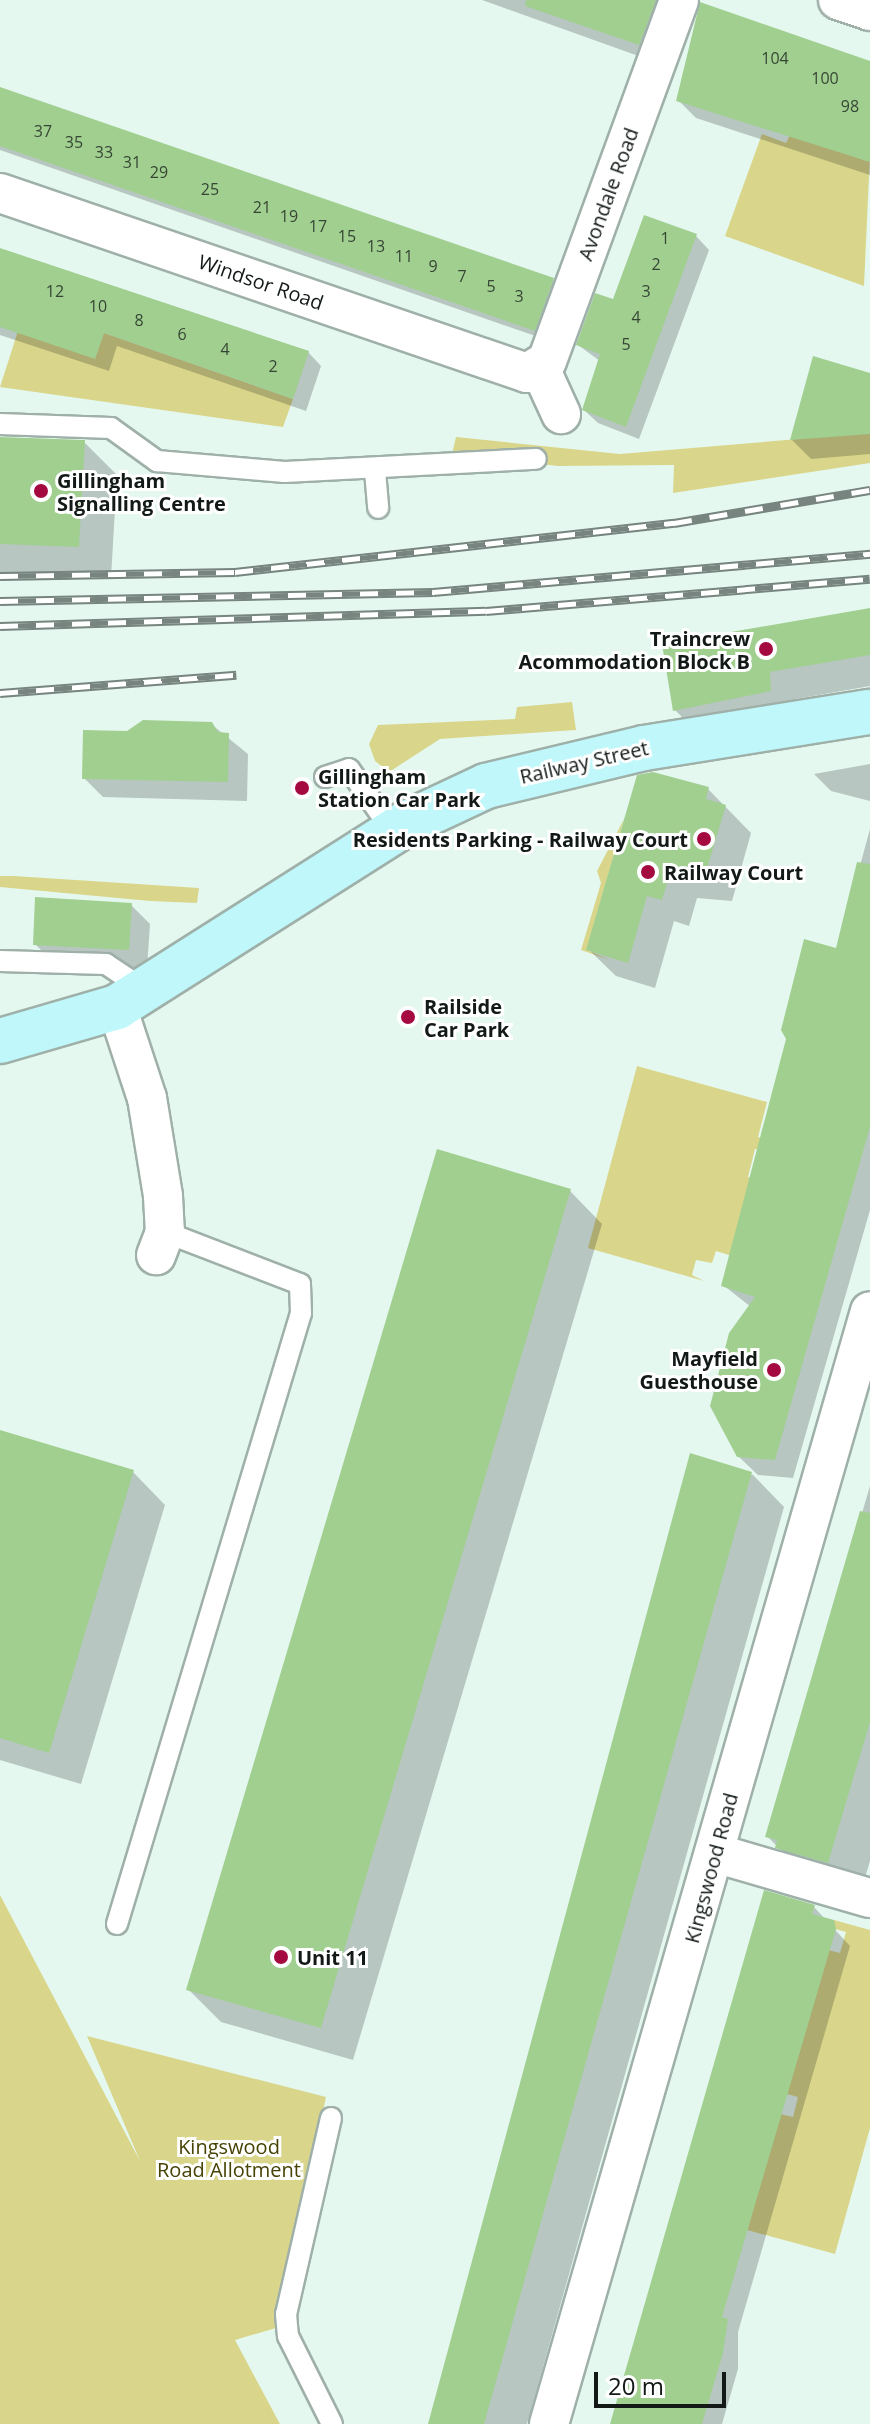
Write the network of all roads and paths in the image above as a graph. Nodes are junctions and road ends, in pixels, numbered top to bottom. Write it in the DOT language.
graph roads {
  1 [pos="679,0"];
  2 [pos="838,0"];
  3 [pos="870,11"];
  4 [pos="0,193"];
  5 [pos="531,369"];
  6 [pos="561,414"];
  7 [pos="0,424"];
  8 [pos="536,459"];
  9 [pos="375,471"];
  10 [pos="378,508"];
  11 [pos="870,712"];
  12 [pos="325,777"];
  13 [pos="394,833"];
  14 [pos="0,961"];
  15 [pos="131,998"];
  16 [pos="0,1041"];
  17 [pos="160,1243"];
  18 [pos="870,1311"];
  19 [pos="715,1853"];
  20 [pos="870,1898"];
  21 [pos="117,1924"];
  22 [pos="331,2118"];
  23 [pos="332,2424"];
  24 [pos="549,2424"];
  1 -- 5 [label="street, Avondale Road"];
  2 -- 3 [label="street"];
  4 -- 5 [label="street, Windsor Road"];
  5 -- 6 [label="street"];
  7 -- 9 [label="lane"];
  8 -- 9 [label="lane"];
  9 -- 10 [label="lane"];
  11 -- 13 [label="street, Railway Street"];
  12 -- 13 [label="lane"];
  13 -- 15 [label="street, Railway Street"];
  14 -- 15 [label="lane"];
  15 -- 16 [label="street, Railway Street"];
  15 -- 17 [label="street"];
  17 -- 21 [label="lane"];
  18 -- 19 [label="street, Kingswood Road"];
  19 -- 20 [label="street"];
  19 -- 24 [label="street, Kingswood Road"];
  22 -- 23 [label="lane"];
}
